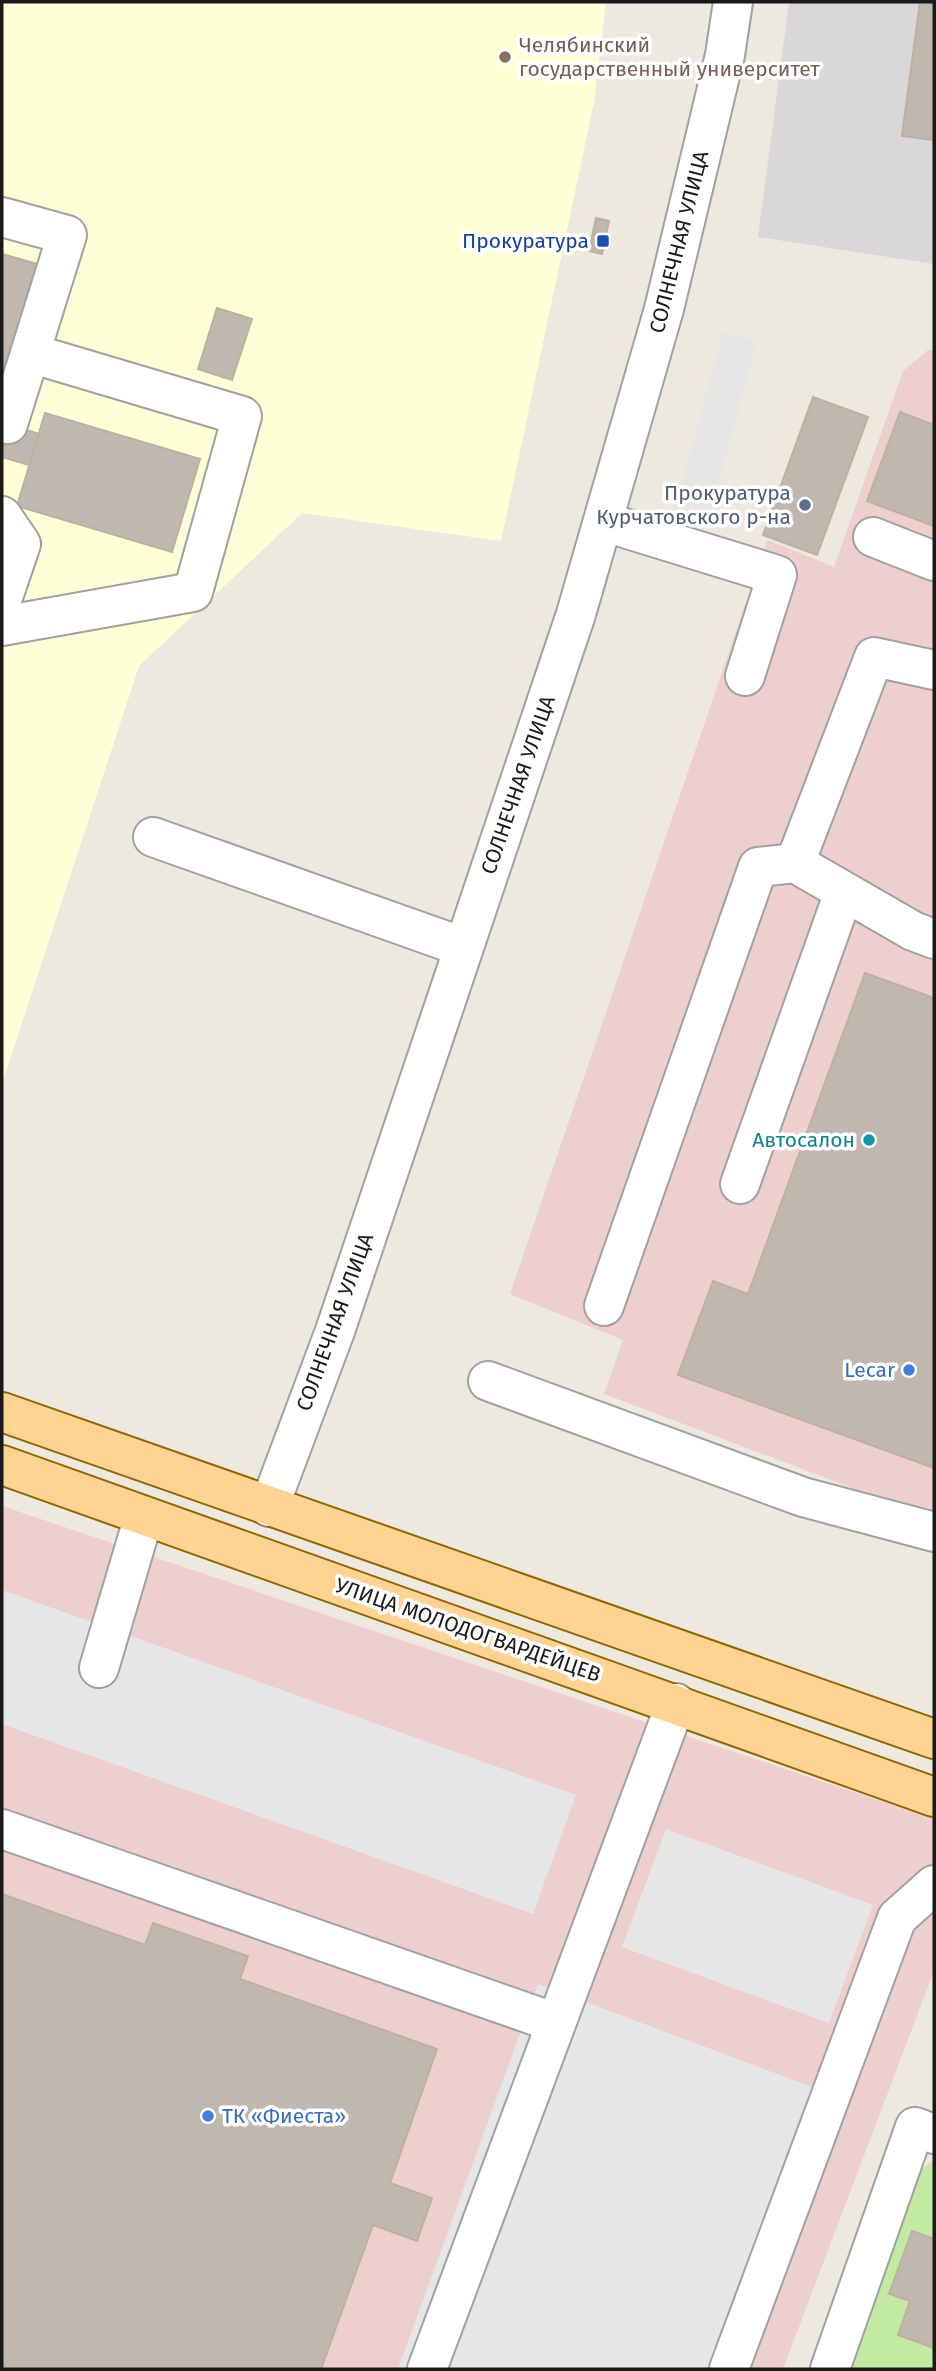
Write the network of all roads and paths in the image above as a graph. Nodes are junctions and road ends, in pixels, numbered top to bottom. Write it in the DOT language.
graph roads {
  1 [pos="733,2"];
  2 [pos="2,217"];
  3 [pos="30,353"];
  4 [pos="8,424"];
  5 [pos="2,516"];
  6 [pos="605,522"];
  7 [pos="873,537"];
  8 [pos="934,561"];
  9 [pos="2,600"];
  10 [pos="2,626"];
  11 [pos="934,670"];
  12 [pos="745,676"];
  13 [pos="153,837"];
  14 [pos="795,863"];
  15 [pos="844,892"];
  16 [pos="934,939"];
  17 [pos="463,947"];
  18 [pos="740,1184"];
  19 [pos="604,1306"];
  20 [pos="488,1381"];
  21 [pos="2,1412"];
  22 [pos="2,1465"];
  23 [pos="269,1507"];
  24 [pos="144,1516"];
  25 [pos="934,1532"];
  26 [pos="254,1555"];
  27 [pos="99,1668"];
  28 [pos="676,1703"];
  29 [pos="934,1739"];
  30 [pos="934,1797"];
  31 [pos="2,1829"];
  32 [pos="934,1885"];
  33 [pos="556,2023"];
  34 [pos="934,2134"];
  35 [pos="427,2369"];
  36 [pos="729,2369"];
  37 [pos="830,2369"];
  1 -- 6 [label="street, СОЛНЕЧНАЯ УЛИЦА"];
  2 -- 3 [label="street"];
  3 -- 4 [label="street"];
  3 -- 10 [label="street"];
  5 -- 9 [label="street"];
  6 -- 12 [label="street"];
  6 -- 17 [label="street, СОЛНЕЧНАЯ УЛИЦА"];
  7 -- 8 [label="street"];
  11 -- 14 [label="street"];
  13 -- 17 [label="street"];
  14 -- 15 [label="street"];
  14 -- 19 [label="street"];
  15 -- 16 [label="street"];
  15 -- 18 [label="street"];
  17 -- 23 [label="street, СОЛНЕЧНАЯ УЛИЦА"];
  20 -- 25 [label="street"];
  21 -- 23 [label="main road"];
  22 -- 24 [label="main road, УЛИЦА МОЛОДОГВАРДЕЙЦЕВ"];
  23 -- 26 [label="main road, СОЛНЕЧНАЯ УЛИЦА"];
  23 -- 29 [label="main road"];
  24 -- 26 [label="main road, УЛИЦА МОЛОДОГВАРДЕЙЦЕВ"];
  24 -- 27 [label="street"];
  26 -- 28 [label="main road, УЛИЦА МОЛОДОГВАРДЕЙЦЕВ"];
  28 -- 30 [label="main road, УЛИЦА МОЛОДОГВАРДЕЙЦЕВ"];
  28 -- 33 [label="street"];
  31 -- 33 [label="street"];
  32 -- 36 [label="street"];
  33 -- 35 [label="street"];
  34 -- 37 [label="street"];
}
